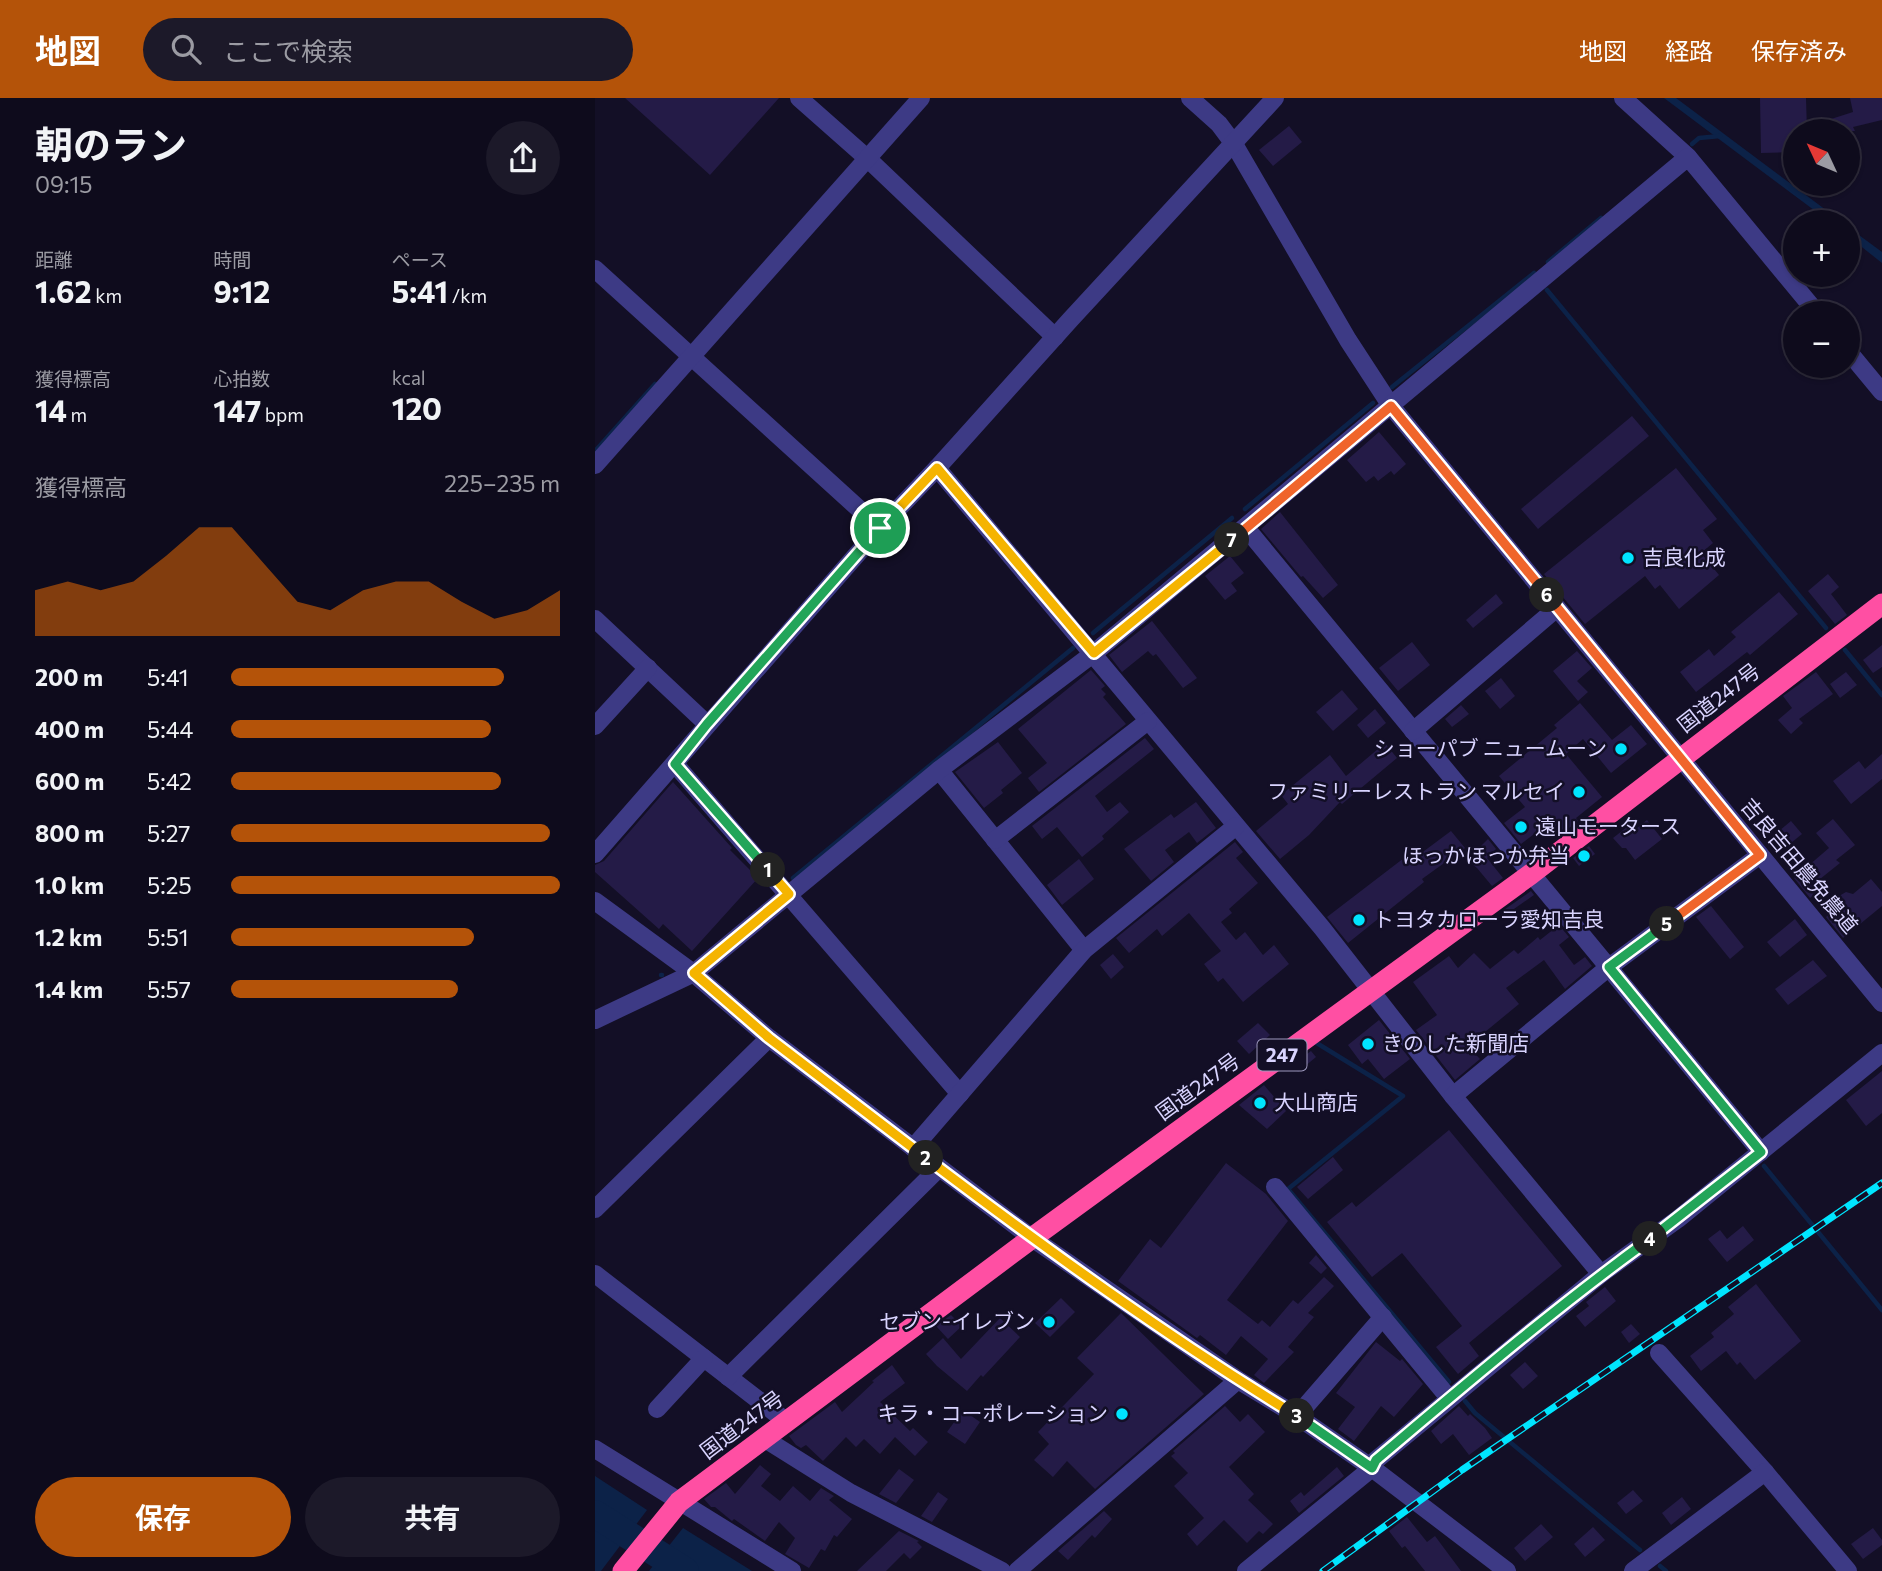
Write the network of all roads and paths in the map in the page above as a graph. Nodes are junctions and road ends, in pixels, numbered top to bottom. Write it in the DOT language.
graph roads {
  1 [pos="799,98"];
  2 [pos="921,98"];
  3 [pos="1190,98"];
  4 [pos="1275,98"];
  5 [pos="1623,98"];
  6 [pos="1234,144"];
  7 [pos="1688,157"];
  8 [pos="868,159"];
  9 [pos="595,269"];
  10 [pos="1807,301"];
  11 [pos="1055,337"];
  12 [pos="691,356"];
  13 [pos="1860,365"];
  14 [pos="1882,392"];
  15 [pos="1391,406"];
  16 [pos="595,465"];
  17 [pos="937,468"];
  18 [pos="880,528"];
  19 [pos="1246,528"];
  20 [pos="1882,604"];
  21 [pos="1557,608"];
  22 [pos="595,619"];
  23 [pos="1094,653"];
  24 [pos="648,668"];
  25 [pos="1149,720"];
  26 [pos="707,724"];
  27 [pos="595,726"];
  28 [pos="1413,731"];
  29 [pos="1680,759"];
  30 [pos="675,764"];
  31 [pos="939,770"];
  32 [pos="1236,826"];
  33 [pos="995,841"];
  34 [pos="595,854"];
  35 [pos="1760,855"];
  36 [pos="1531,874"];
  37 [pos="789,894"];
  38 [pos="595,901"];
  39 [pos="1084,950"];
  40 [pos="1609,967"];
  41 [pos="694,973"];
  42 [pos="1372,990"];
  43 [pos="1882,1003"];
  44 [pos="595,1020"];
  45 [pos="769,1038"];
  46 [pos="1882,1053"];
  47 [pos="960,1094"];
  48 [pos="1453,1096"];
  49 [pos="913,1148"];
  50 [pos="1761,1152"];
  51 [pos="939,1168"];
  52 [pos="1275,1187"];
  53 [pos="595,1209"];
  54 [pos="1032,1238"];
  55 [pos="595,1274"];
  56 [pos="1601,1275"];
  57 [pos="1383,1317"];
  58 [pos="1659,1353"];
  59 [pos="704,1358"];
  60 [pos="728,1377"];
  61 [pos="1238,1380"];
  62 [pos="1449,1398"];
  63 [pos="657,1409"];
  64 [pos="1297,1416"];
  65 [pos="787,1422"];
  66 [pos="765,1439"];
  67 [pos="595,1449"];
  68 [pos="1372,1468"];
  69 [pos="1765,1472"];
  70 [pos="679,1502"];
  71 [pos="623,1571"];
  72 [pos="792,1571"];
  73 [pos="1002,1571"];
  74 [pos="1017,1571"];
  75 [pos="1246,1571"];
  76 [pos="1507,1571"];
  77 [pos="1633,1571"];
  78 [pos="1848,1571"];
  1 -- 8 [label="street"];
  2 -- 8 [label="street"];
  3 -- 6 [label="street, 吉良吉田農免農道"];
  4 -- 6 [label="street"];
  5 -- 7 [label="street"];
  6 -- 11 [label="street"];
  6 -- 15 [label="street, 吉良吉田農免農道"];
  7 -- 10 [label="street"];
  7 -- 15 [label="street"];
  8 -- 11 [label="street"];
  8 -- 12 [label="street"];
  9 -- 12 [label="street"];
  11 -- 17 [label="street"];
  12 -- 16 [label="street"];
  12 -- 18 [label="street"];
  13 -- 14 [label="street"];
  15 -- 19 [label="street"];
  15 -- 21 [label="street, 吉良吉田農免農道"];
  17 -- 18 [label="street"];
  17 -- 23 [label="street"];
  18 -- 26 [label="street"];
  19 -- 23 [label="street"];
  19 -- 28 [label="street"];
  20 -- 29 [label="highway, 国道247号 / 247"];
  21 -- 28 [label="street"];
  21 -- 29 [label="street, 吉良吉田農免農道"];
  22 -- 24 [label="street"];
  23 -- 25 [label="street"];
  23 -- 31 [label="street"];
  24 -- 26 [label="street"];
  24 -- 27 [label="street"];
  25 -- 32 [label="street"];
  25 -- 33 [label="street"];
  26 -- 30 [label="street"];
  28 -- 36 [label="street"];
  29 -- 35 [label="street, 吉良吉田農免農道"];
  29 -- 36 [label="highway, 国道247号 / 247"];
  30 -- 34 [label="street"];
  30 -- 37 [label="street"];
  31 -- 33 [label="street"];
  31 -- 37 [label="street"];
  32 -- 39 [label="street"];
  32 -- 42 [label="street"];
  33 -- 39 [label="street"];
  35 -- 40 [label="street"];
  35 -- 43 [label="street, 吉良吉田農免農道"];
  36 -- 40 [label="street"];
  36 -- 42 [label="highway, 国道247号 / 247"];
  37 -- 41 [label="street"];
  37 -- 47 [label="street"];
  38 -- 41 [label="street"];
  39 -- 47 [label="street"];
  40 -- 48 [label="street"];
  40 -- 50 [label="street"];
  41 -- 44 [label="street"];
  41 -- 45 [label="street"];
  42 -- 48 [label="street"];
  42 -- 54 [label="highway, 国道247号 / 247"];
  45 -- 49 [label="street"];
  45 -- 53 [label="street"];
  46 -- 50 [label="street"];
  47 -- 49 [label="street"];
  48 -- 56 [label="street"];
  49 -- 51 [label="street"];
  50 -- 56 [label="street"];
  51 -- 54 [label="street"];
  51 -- 60 [label="street"];
  52 -- 57 [label="street"];
  54 -- 61 [label="street"];
  54 -- 65 [label="highway, 国道247号 / 247"];
  55 -- 59 [label="street"];
  56 -- 62 [label="street"];
  57 -- 62 [label="street"];
  57 -- 64 [label="street"];
  58 -- 69 [label="street"];
  59 -- 60 [label="street"];
  59 -- 63 [label="street"];
  60 -- 65 [label="street"];
  61 -- 64 [label="street"];
  61 -- 74 [label="street"];
  62 -- 68 [label="street"];
  64 -- 68 [label="street"];
  65 -- 66 [label="highway, 国道247号 / 247"];
  66 -- 70 [label="highway, 国道247号 / 247"];
  66 -- 73 [label="street"];
  67 -- 70 [label="street"];
  68 -- 75 [label="street"];
  68 -- 76 [label="street"];
  69 -- 77 [label="street"];
  69 -- 78 [label="street"];
  70 -- 71 [label="highway, 国道247号 / 247"];
  70 -- 72 [label="street"];
}
